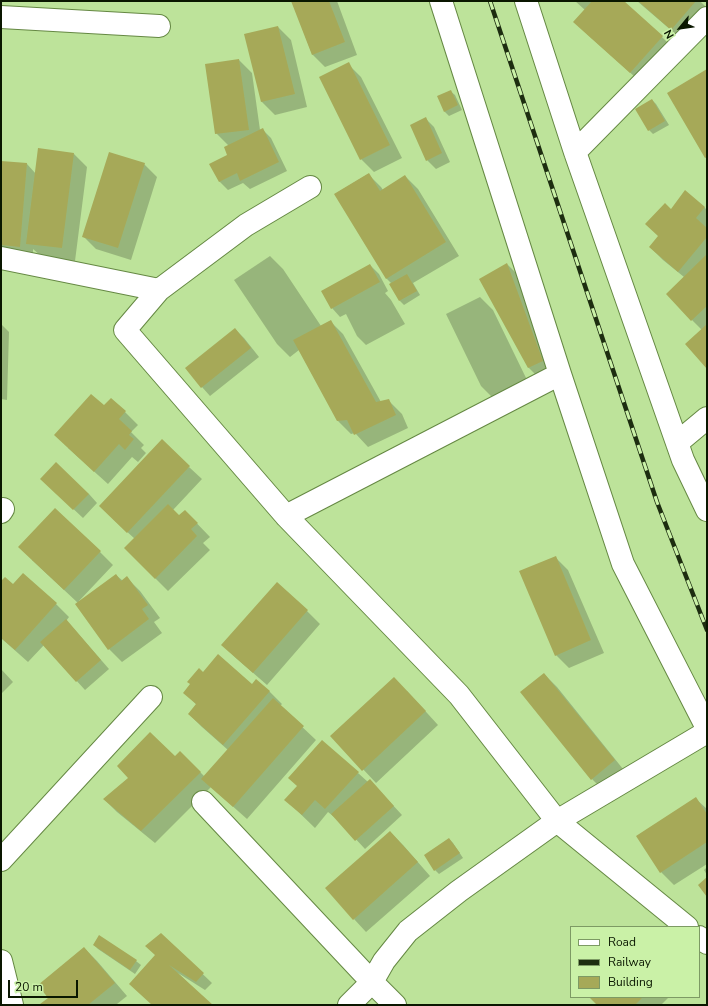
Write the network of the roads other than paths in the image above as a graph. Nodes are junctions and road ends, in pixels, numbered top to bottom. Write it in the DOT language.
graph roads {
  1 [pos="526,1"];
  2 [pos="445,3"];
  3 [pos="1,17"];
  4 [pos="707,18"];
  5 [pos="159,26"];
  6 [pos="575,152"];
  7 [pos="310,187"];
  8 [pos="1,258"];
  9 [pos="159,290"];
  10 [pos="560,374"];
  11 [pos="707,418"];
  12 [pos="677,443"];
  13 [pos="707,510"];
  14 [pos="286,516"];
  15 [pos="151,697"];
  16 [pos="707,728"];
  17 [pos="707,732"];
  18 [pos="203,802"];
  19 [pos="557,821"];
  20 [pos="1,860"];
  21 [pos="686,926"];
  22 [pos="1,961"];
  23 [pos="372,982"];
  24 [pos="12,1005"];
  25 [pos="349,1005"];
  26 [pos="395,1005"];
  1 -- 6 [label="street"];
  2 -- 10 [label="street"];
  3 -- 5 [label="street"];
  4 -- 6 [label="street"];
  6 -- 12 [label="street"];
  7 -- 9 [label="street"];
  8 -- 9 [label="street"];
  9 -- 14 [label="street"];
  10 -- 14 [label="street"];
  10 -- 16 [label="street"];
  11 -- 12 [label="street"];
  12 -- 13 [label="street"];
  14 -- 19 [label="street"];
  15 -- 20 [label="street"];
  17 -- 19 [label="street"];
  18 -- 23 [label="street"];
  19 -- 21 [label="street"];
  19 -- 23 [label="street"];
  22 -- 24 [label="street"];
  23 -- 25 [label="street"];
  23 -- 26 [label="street"];
}
